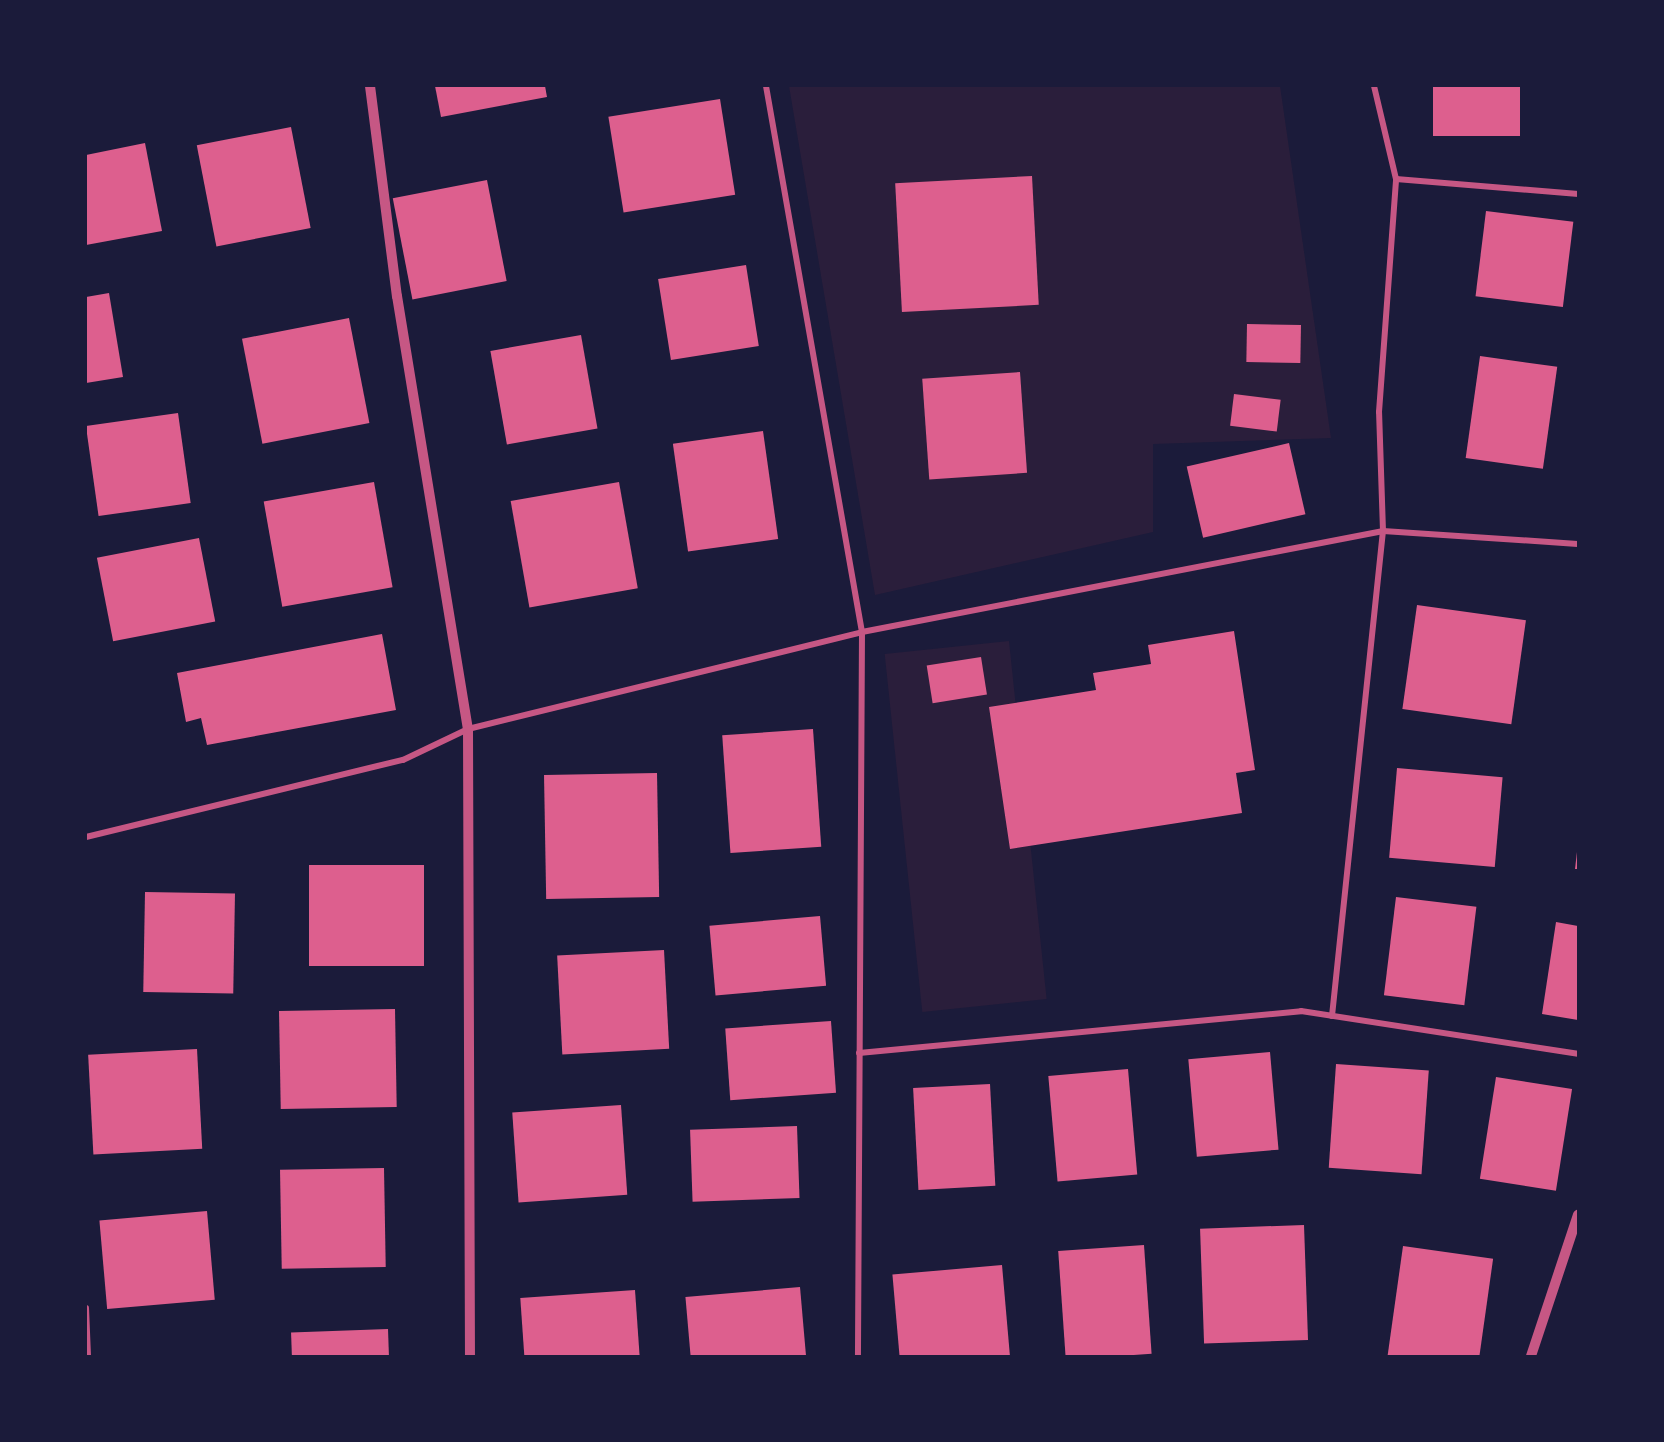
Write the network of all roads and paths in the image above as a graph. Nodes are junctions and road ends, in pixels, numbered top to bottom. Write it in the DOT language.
graph roads {
  1 [pos="370,86"];
  2 [pos="766,86"];
  3 [pos="1374,86"];
  4 [pos="1396,179"];
  5 [pos="1578,194"];
  6 [pos="1383,531"];
  7 [pos="1578,544"];
  8 [pos="862,632"];
  9 [pos="468,729"];
  10 [pos="86,837"];
  11 [pos="1332,1016"];
  12 [pos="859,1053"];
  13 [pos="1578,1054"];
  14 [pos="1578,1215"];
  15 [pos="86,1308"];
  16 [pos="88,1356"];
  17 [pos="470,1356"];
  18 [pos="858,1356"];
  19 [pos="1531,1356"];
  1 -- 9 [label="street"];
  2 -- 8 [label="street"];
  3 -- 4 [label="street"];
  4 -- 5 [label="street"];
  4 -- 6 [label="street"];
  6 -- 7 [label="street"];
  6 -- 8 [label="street"];
  6 -- 11 [label="street"];
  8 -- 9 [label="street"];
  8 -- 12 [label="street"];
  9 -- 10 [label="street"];
  9 -- 17 [label="street"];
  11 -- 12 [label="street"];
  11 -- 13 [label="street"];
  12 -- 18 [label="street"];
  14 -- 19 [label="street"];
  15 -- 16 [label="street"];
}
